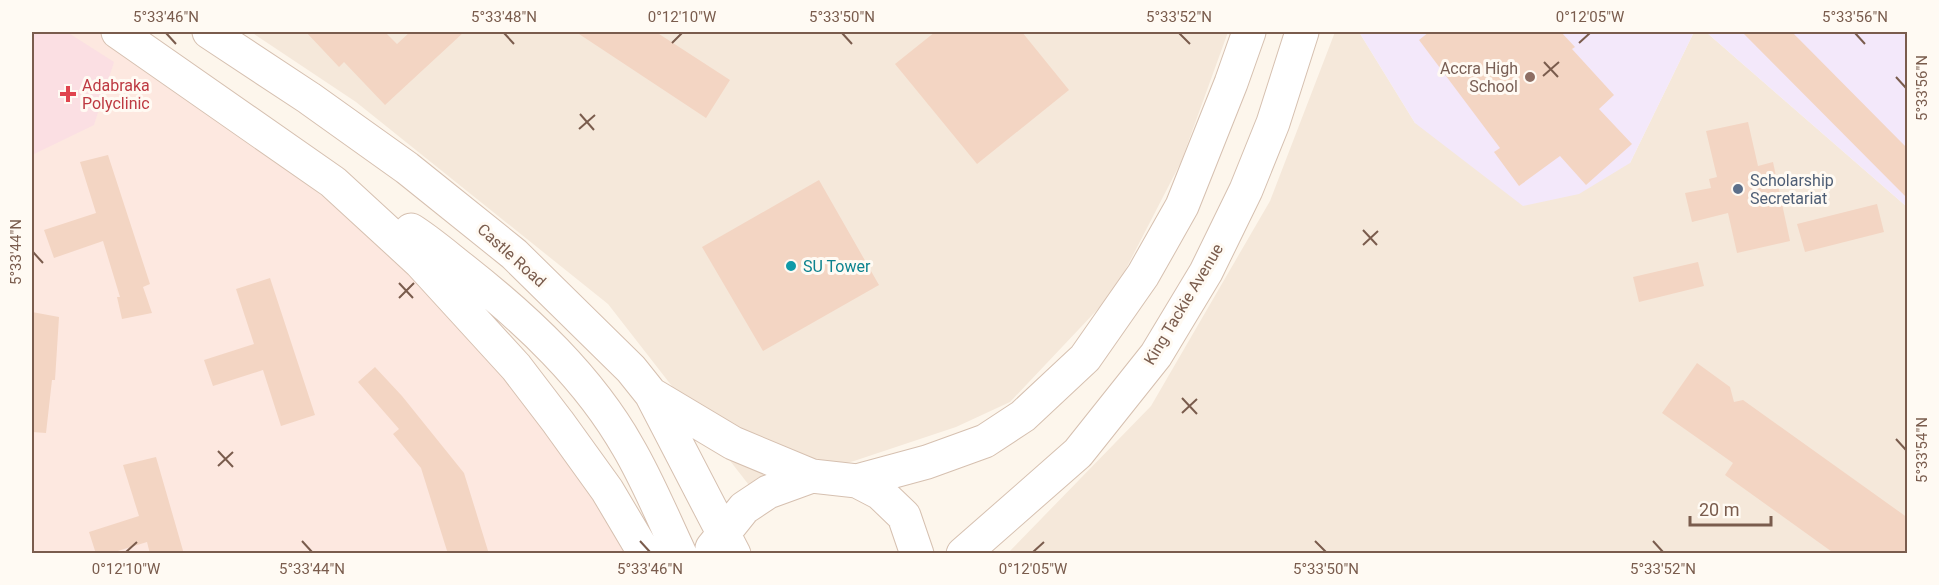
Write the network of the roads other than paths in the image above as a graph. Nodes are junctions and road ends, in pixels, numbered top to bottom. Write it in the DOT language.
graph roads {
  1 [pos="118,32"];
  2 [pos="210,32"];
  3 [pos="1249,32"];
  4 [pos="1302,32"];
  5 [pos="333,182"];
  6 [pos="651,394"];
  7 [pos="812,476"];
  8 [pos="857,481"];
  9 [pos="722,546"];
  10 [pos="645,554"];
  11 [pos="680,554"];
  12 [pos="917,554"];
  13 [pos="963,554"];
  1 -- 5 [label="main road"];
  2 -- 6 [label="main road, Castle Road"];
  3 -- 8 [label="main road"];
  4 -- 13 [label="main road, King Tackie Avenue"];
  5 -- 10 [label="main road"];
  5 -- 11 [label="main road"];
  6 -- 7 [label="main road"];
  6 -- 9 [label="main road, Castle Road"];
  7 -- 8 [label="main road"];
  7 -- 9 [label="main road"];
  8 -- 12 [label="main road"];
}
